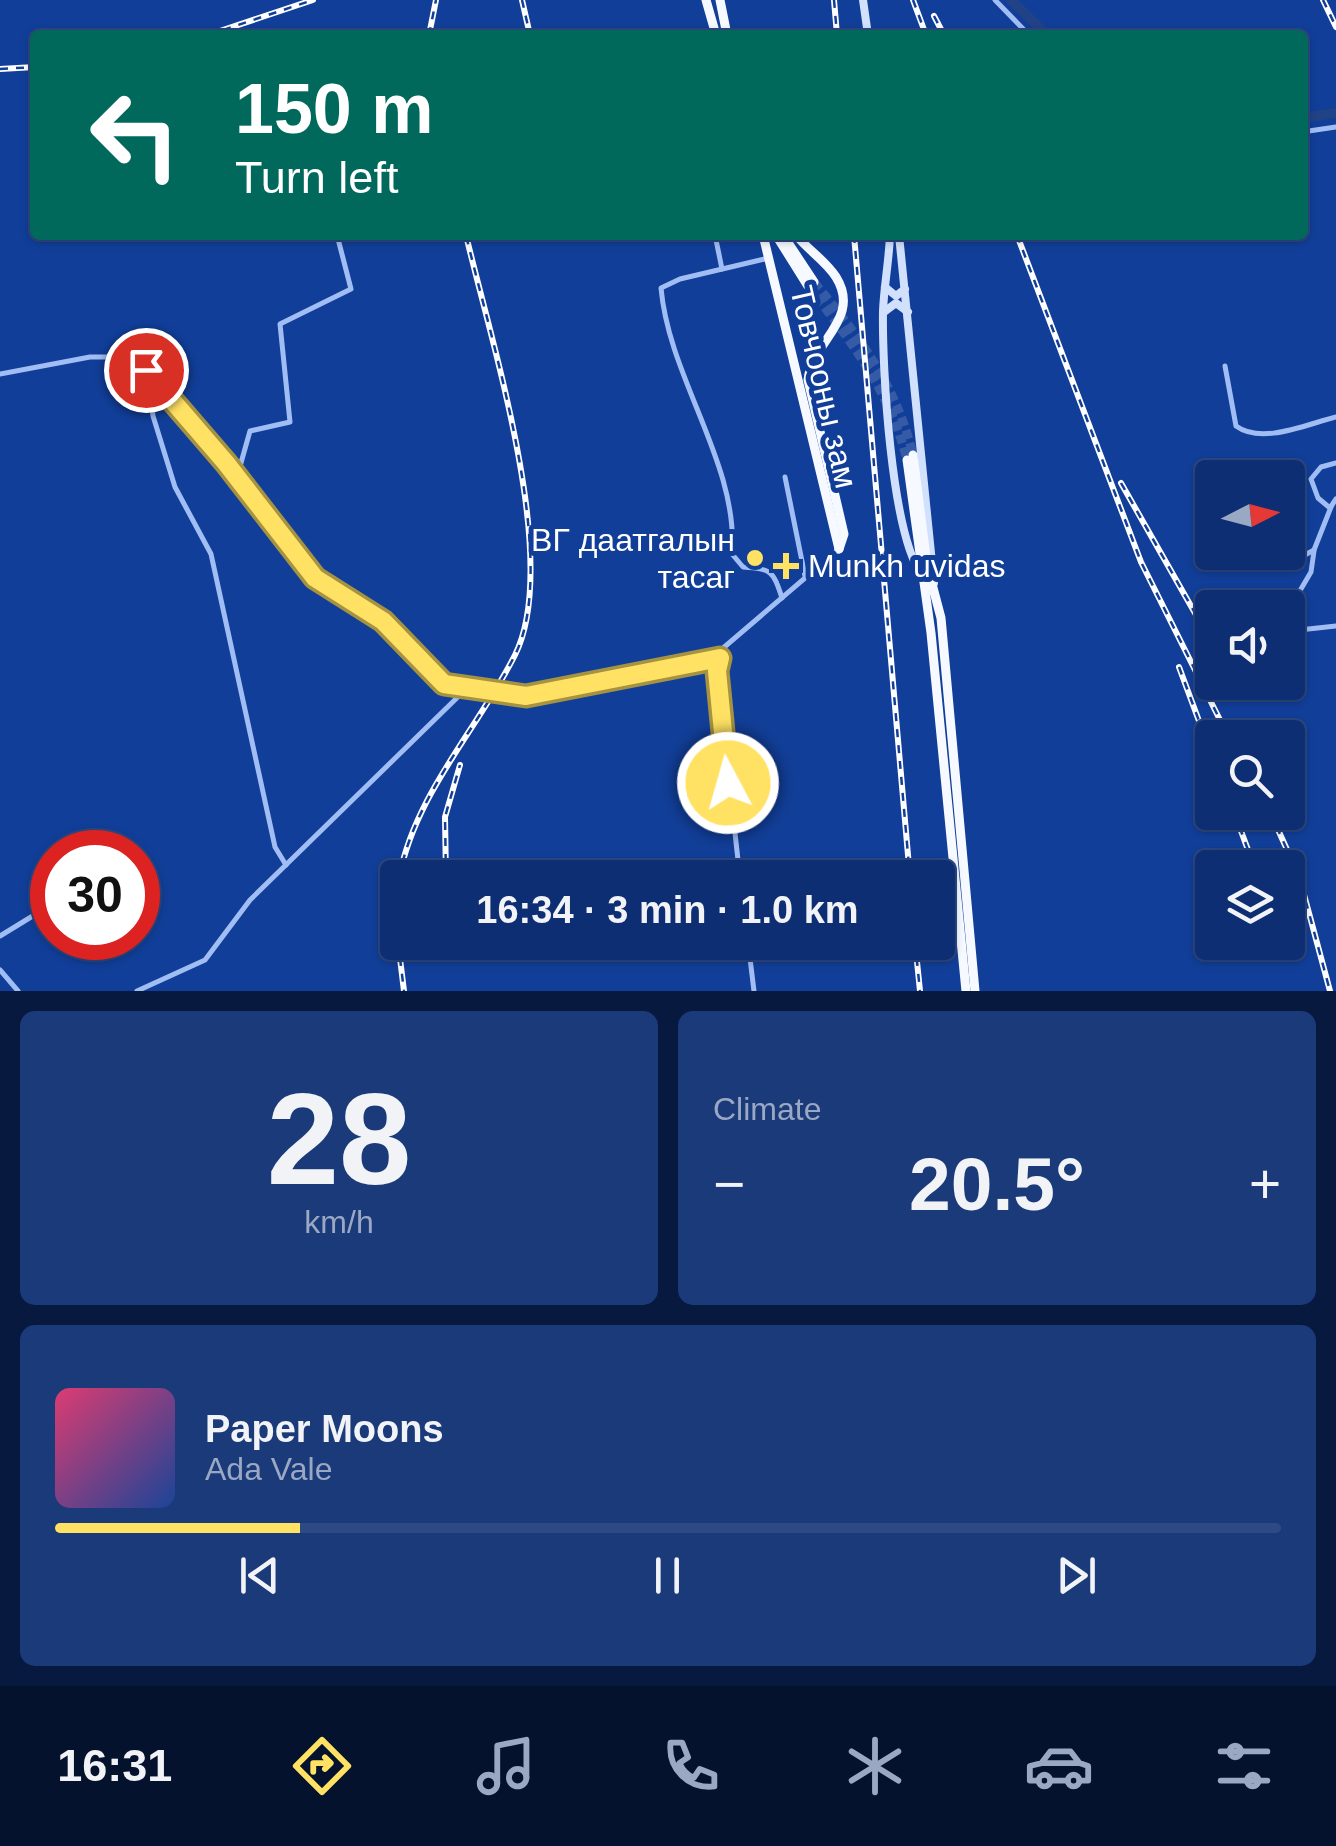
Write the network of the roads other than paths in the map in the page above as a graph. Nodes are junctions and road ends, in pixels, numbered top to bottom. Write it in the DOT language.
graph roads {
  1 [pos="706,0"];
  2 [pos="720,0"];
  3 [pos="864,0"];
  4 [pos="995,0"];
  5 [pos="715,30"];
  6 [pos="726,30"];
  7 [pos="867,30"];
  8 [pos="1023,30"];
  9 [pos="1336,127"];
  10 [pos="1308,131"];
  11 [pos="338,240"];
  12 [pos="716,240"];
  13 [pos="764,240"];
  14 [pos="780,240"];
  15 [pos="786,240"];
  16 [pos="801,240"];
  17 [pos="890,240"];
  18 [pos="900,240"];
  19 [pos="768,258"];
  20 [pos="722,268"];
  21 [pos="885,287"];
  22 [pos="906,289"];
  23 [pos="908,312"];
  24 [pos="883,313"];
  25 [pos="1224,366"];
  26 [pos="0,374"];
  27 [pos="157,381"];
  28 [pos="1336,417"];
  29 [pos="1336,463"];
  30 [pos="784,476"];
  31 [pos="237,477"];
  32 [pos="1336,499"];
  33 [pos="1331,507"];
  34 [pos="839,550"];
  35 [pos="1314,550"];
  36 [pos="1305,555"];
  37 [pos="922,576"];
  38 [pos="805,577"];
  39 [pos="934,583"];
  40 [pos="1300,590"];
  41 [pos="782,598"];
  42 [pos="1336,626"];
  43 [pos="1305,629"];
  44 [pos="720,658"];
  45 [pos="466,689"];
  46 [pos="738,860"];
  47 [pos="286,865"];
  48 [pos="30,918"];
  49 [pos="0,936"];
  50 [pos="750,960"];
  51 [pos="0,970"];
  52 [pos="18,991"];
  53 [pos="137,991"];
  54 [pos="754,991"];
  55 [pos="966,991"];
  56 [pos="975,991"];
  1 -- 5 [label="highway"];
  2 -- 6 [label="highway"];
  3 -- 7 [label="main road"];
  4 -- 8 [label="street"];
  9 -- 10 [label="street"];
  11 -- 31 [label="street"];
  12 -- 20 [label="street"];
  13 -- 19 [label="highway, Товчооны зам"];
  14 -- 15 [label="highway"];
  16 -- 34 [label="highway, Товчооны зам"];
  17 -- 21 [label="main road"];
  18 -- 22 [label="main road"];
  19 -- 20 [label="street"];
  19 -- 34 [label="highway, Товчооны зам"];
  20 -- 41 [label="street"];
  21 -- 22 [label="main road"];
  21 -- 24 [label="main road"];
  22 -- 23 [label="main road"];
  23 -- 24 [label="main road"];
  23 -- 39 [label="main road"];
  24 -- 37 [label="main road"];
  25 -- 28 [label="street"];
  26 -- 27 [label="street"];
  27 -- 31 [label="street"];
  27 -- 47 [label="street"];
  29 -- 33 [label="street"];
  30 -- 38 [label="street"];
  31 -- 45 [label="street"];
  32 -- 33 [label="street"];
  33 -- 35 [label="street"];
  34 -- 38 [label="street"];
  35 -- 36 [label="street"];
  35 -- 40 [label="street"];
  37 -- 39 [label="highway"];
  37 -- 55 [label="highway"];
  38 -- 41 [label="street"];
  39 -- 56 [label="highway"];
  41 -- 44 [label="street"];
  42 -- 43 [label="street"];
  44 -- 45 [label="street"];
  44 -- 46 [label="street"];
  45 -- 47 [label="street"];
  47 -- 53 [label="street"];
  48 -- 49 [label="street"];
  50 -- 54 [label="street"];
  51 -- 52 [label="street"];
}
